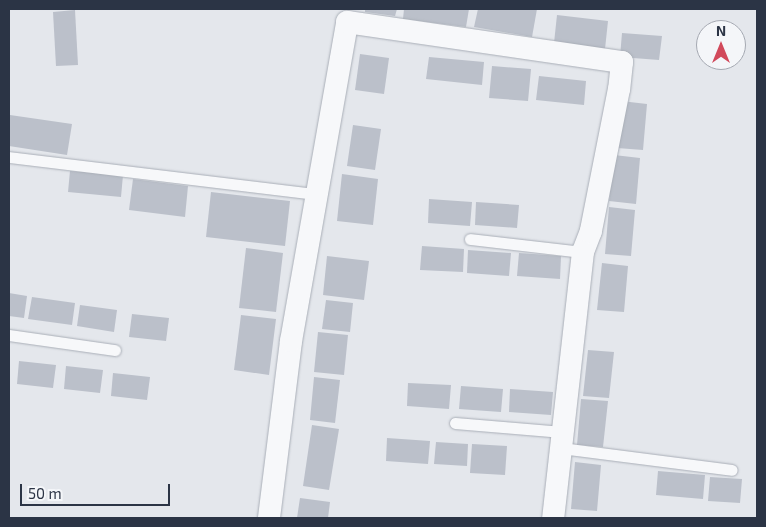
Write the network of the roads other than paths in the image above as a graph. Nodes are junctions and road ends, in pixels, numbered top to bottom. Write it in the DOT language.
graph roads {
  1 [pos="348,16"];
  2 [pos="9,157"];
  3 [pos="317,194"];
  4 [pos="470,239"];
  5 [pos="583,252"];
  6 [pos="9,336"];
  7 [pos="115,350"];
  8 [pos="455,423"];
  9 [pos="562,440"];
  10 [pos="732,470"];
  11 [pos="269,518"];
  12 [pos="553,518"];
  1 -- 3 [label="street"];
  1 -- 5 [label="street"];
  2 -- 3 [label="lane"];
  3 -- 11 [label="street"];
  4 -- 5 [label="lane"];
  5 -- 9 [label="street"];
  6 -- 7 [label="lane"];
  8 -- 9 [label="lane"];
  9 -- 10 [label="lane"];
  9 -- 12 [label="street"];
}
